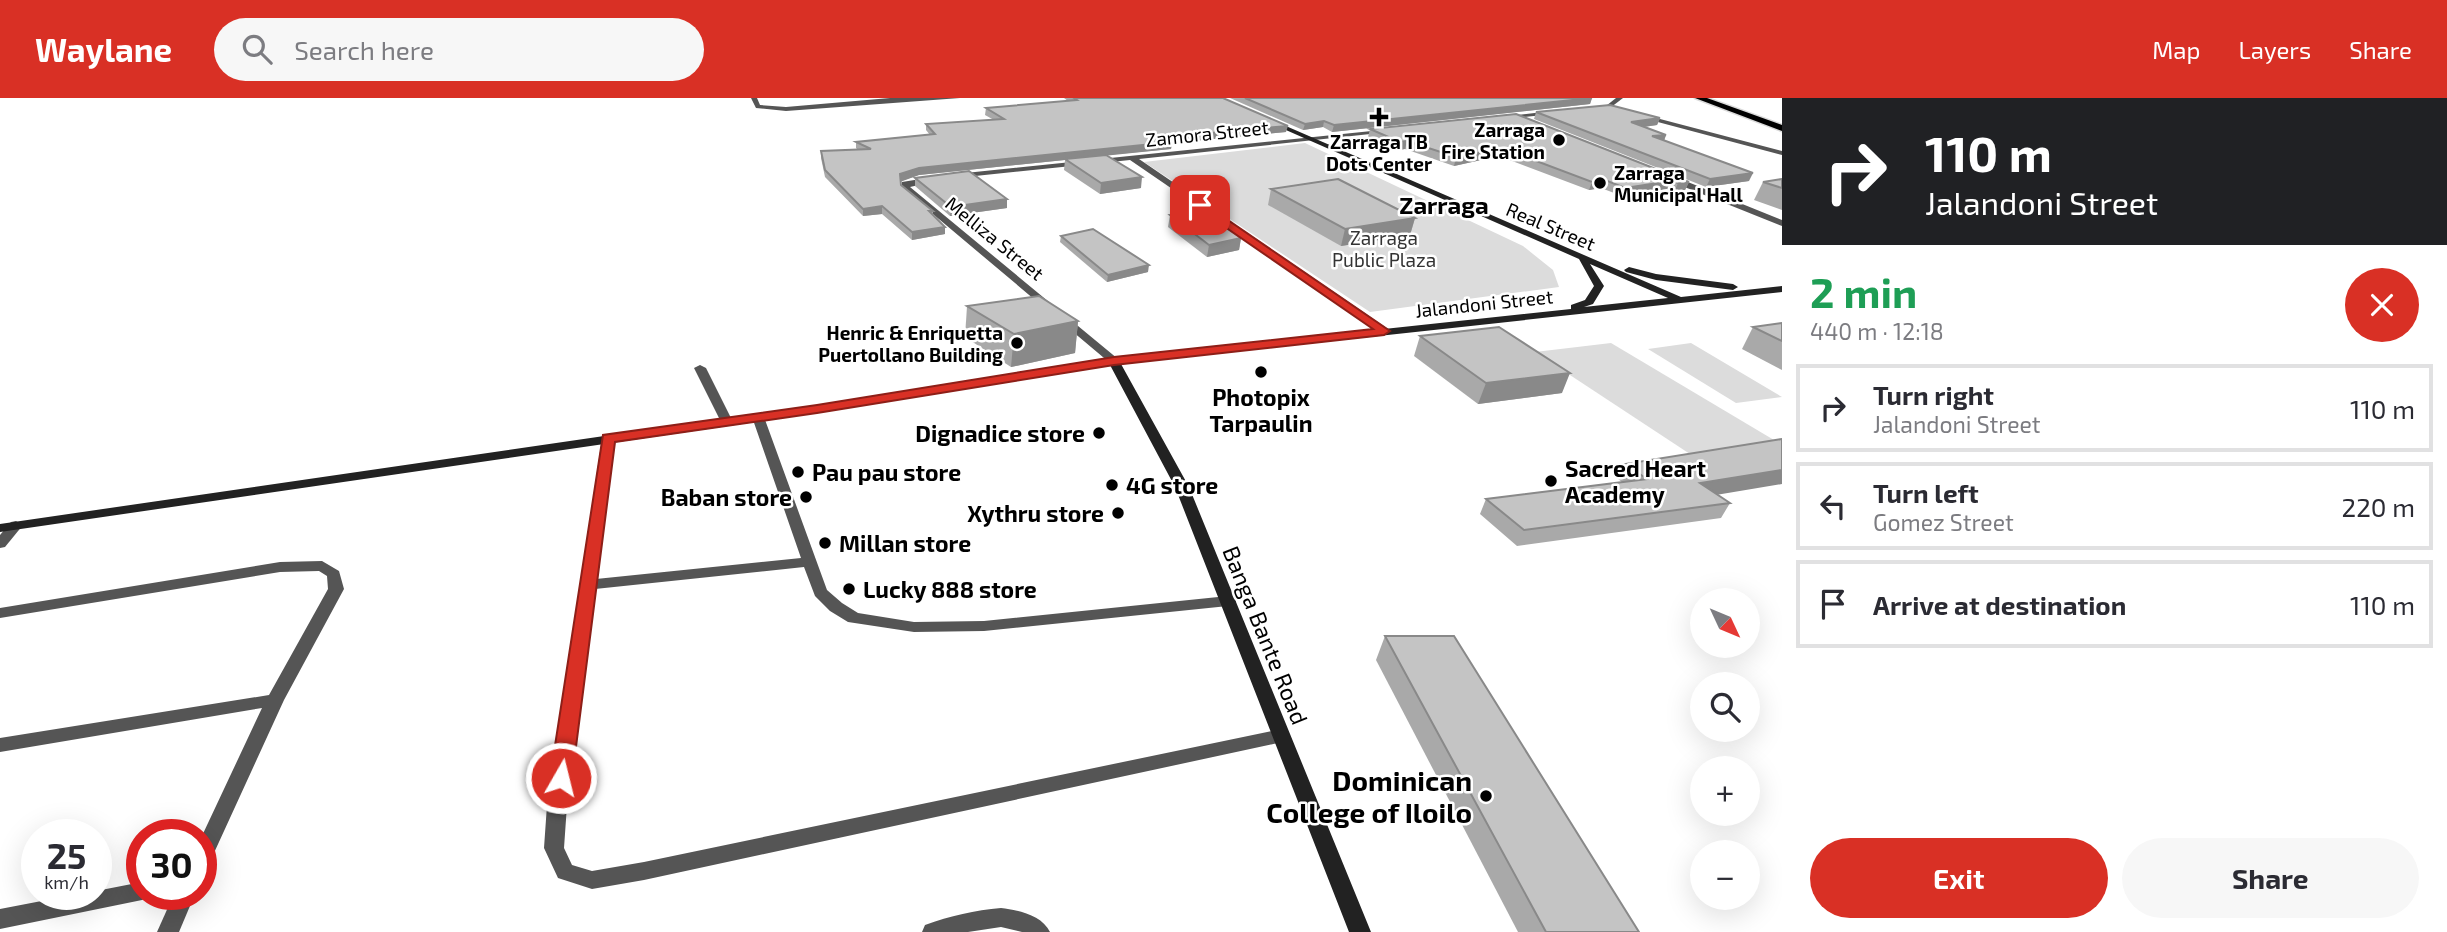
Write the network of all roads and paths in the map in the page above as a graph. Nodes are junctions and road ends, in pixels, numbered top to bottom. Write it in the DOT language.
graph roads {
  1 [pos="754,98"];
  2 [pos="957,98"];
  3 [pos="1620,98"];
  4 [pos="1699,98"];
  5 [pos="1608,107"];
  6 [pos="1595,109"];
  7 [pos="1567,111"];
  8 [pos="1622,111"];
  9 [pos="1635,114"];
  10 [pos="1512,116"];
  11 [pos="1264,118"];
  12 [pos="1487,119"];
  13 [pos="1538,126"];
  14 [pos="1782,128"];
  15 [pos="1394,129"];
  16 [pos="1311,139"];
  17 [pos="1782,153"];
  18 [pos="1130,157"];
  19 [pos="1667,177"];
  20 [pos="905,184"];
  21 [pos="1782,222"];
  22 [pos="1580,257"];
  23 [pos="1777,289"];
  24 [pos="1679,300"];
  25 [pos="1558,313"];
  26 [pos="1384,331"];
  27 [pos="1114,361"];
  28 [pos="700,368"];
  29 [pos="758,417"];
  30 [pos="727,422"];
  31 [pos="608,438"];
  32 [pos="16,525"];
  33 [pos="0,528"];
  34 [pos="0,544"];
  35 [pos="807,562"];
  36 [pos="587,585"];
  37 [pos="1228,601"];
  38 [pos="0,613"];
  39 [pos="275,700"];
  40 [pos="1281,736"];
  41 [pos="0,745"];
  42 [pos="217,825"];
  43 [pos="126,894"];
  44 [pos="178,910"];
  45 [pos="0,919"];
  46 [pos="168,932"];
  47 [pos="933,932"];
  48 [pos="1039,932"];
  49 [pos="1360,932"];
  1 -- 2 [label="street"];
  3 -- 5 [label="street"];
  4 -- 14 [label="main road"];
  5 -- 6 [label="street"];
  5 -- 8 [label="street"];
  7 -- 10 [label="street"];
  9 -- 17 [label="street"];
  10 -- 12 [label="street"];
  10 -- 13 [label="street"];
  11 -- 16 [label="main road, Real Street"];
  15 -- 16 [label="street, Zamora Street"];
  16 -- 18 [label="street, Zamora Street"];
  16 -- 22 [label="main road, Real Street"];
  18 -- 20 [label="street, Zamora Street"];
  18 -- 26 [label="street"];
  19 -- 21 [label="street"];
  20 -- 27 [label="street, Melliza Street"];
  22 -- 23 [label="main road"];
  22 -- 24 [label="main road, Real Street"];
  22 -- 25 [label="main road"];
  23 -- 24 [label="main road, Jalandoni Street"];
  24 -- 25 [label="main road, Jalandoni Street"];
  25 -- 26 [label="main road, Jalandoni Street"];
  26 -- 27 [label="main road, Jalandoni Street"];
  27 -- 29 [label="main road, Jalandoni Street"];
  27 -- 37 [label="main road, Banga Bante Road"];
  28 -- 30 [label="street"];
  29 -- 30 [label="main road, Jalandoni Street"];
  29 -- 35 [label="street"];
  30 -- 31 [label="main road, Jalandoni Street"];
  31 -- 32 [label="main road, Jalandoni Street"];
  31 -- 36 [label="street"];
  32 -- 33 [label="main road, Jalandoni Street"];
  32 -- 34 [label="street"];
  35 -- 36 [label="street"];
  35 -- 37 [label="street"];
  36 -- 40 [label="street"];
  37 -- 40 [label="main road, Banga Bante Road"];
  38 -- 39 [label="street"];
  39 -- 41 [label="street"];
  39 -- 42 [label="street"];
  40 -- 49 [label="main road, Banga Bante Road"];
  43 -- 45 [label="street"];
  44 -- 46 [label="street"];
  47 -- 48 [label="street"];
}
